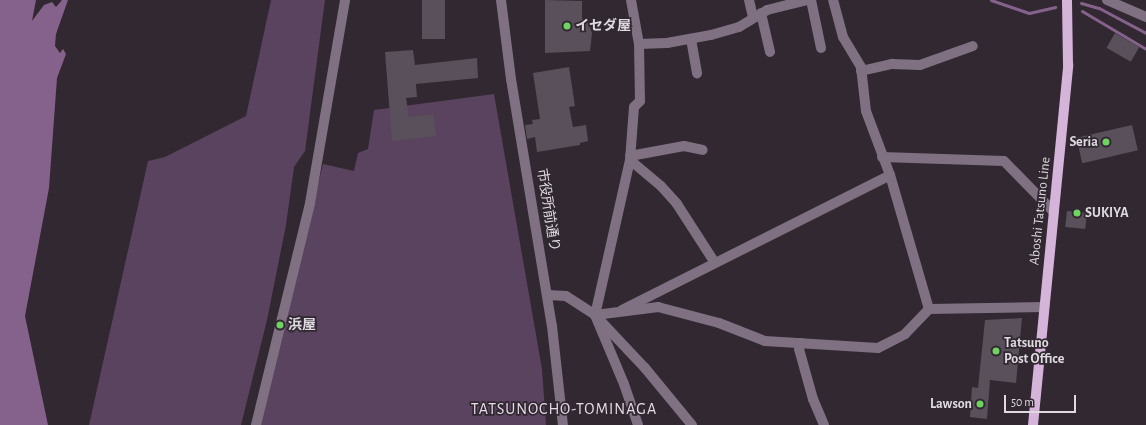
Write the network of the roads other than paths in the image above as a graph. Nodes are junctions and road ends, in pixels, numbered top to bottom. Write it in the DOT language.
graph roads {
  1 [pos="345,0"];
  2 [pos="501,0"];
  3 [pos="631,0"];
  4 [pos="749,0"];
  5 [pos="807,0"];
  6 [pos="811,0"];
  7 [pos="833,0"];
  8 [pos="1067,0"];
  9 [pos="1107,0"];
  10 [pos="787,2"];
  11 [pos="757,15"];
  12 [pos="1146,17"];
  13 [pos="691,39"];
  14 [pos="639,44"];
  15 [pos="973,46"];
  16 [pos="821,48"];
  17 [pos="770,52"];
  18 [pos="861,71"];
  19 [pos="697,73"];
  20 [pos="703,150"];
  21 [pos="882,157"];
  22 [pos="630,158"];
  23 [pos="890,175"];
  24 [pos="1054,212"];
  25 [pos="715,263"];
  26 [pos="547,295"];
  27 [pos="1044,307"];
  28 [pos="929,309"];
  29 [pos="622,310"];
  30 [pos="595,315"];
  31 [pos="801,343"];
  32 [pos="256,425"];
  33 [pos="563,425"];
  34 [pos="638,425"];
  35 [pos="692,425"];
  36 [pos="824,425"];
  37 [pos="1033,425"];
  1 -- 32 [label="street"];
  2 -- 26 [label="street, 市役所前通り"];
  3 -- 14 [label="street"];
  4 -- 11 [label="street"];
  5 -- 10 [label="street"];
  6 -- 16 [label="street"];
  7 -- 18 [label="street"];
  8 -- 24 [label="main road, Aboshi Tatsuno Line"];
  9 -- 12 [label="street"];
  10 -- 11 [label="street"];
  11 -- 13 [label="street"];
  11 -- 17 [label="street"];
  13 -- 14 [label="street"];
  13 -- 19 [label="street"];
  14 -- 22 [label="street"];
  15 -- 18 [label="street"];
  18 -- 21 [label="street"];
  20 -- 22 [label="street"];
  21 -- 23 [label="street"];
  21 -- 24 [label="street"];
  22 -- 25 [label="street"];
  22 -- 30 [label="street"];
  23 -- 25 [label="street"];
  23 -- 28 [label="street"];
  24 -- 27 [label="main road, Aboshi Tatsuno Line"];
  25 -- 29 [label="street"];
  26 -- 30 [label="street"];
  26 -- 33 [label="street, 市役所前通り"];
  27 -- 28 [label="street"];
  27 -- 37 [label="main road, Aboshi Tatsuno Line"];
  28 -- 31 [label="street"];
  29 -- 30 [label="street"];
  29 -- 31 [label="street"];
  30 -- 34 [label="street"];
  30 -- 35 [label="street"];
  31 -- 36 [label="street"];
}
